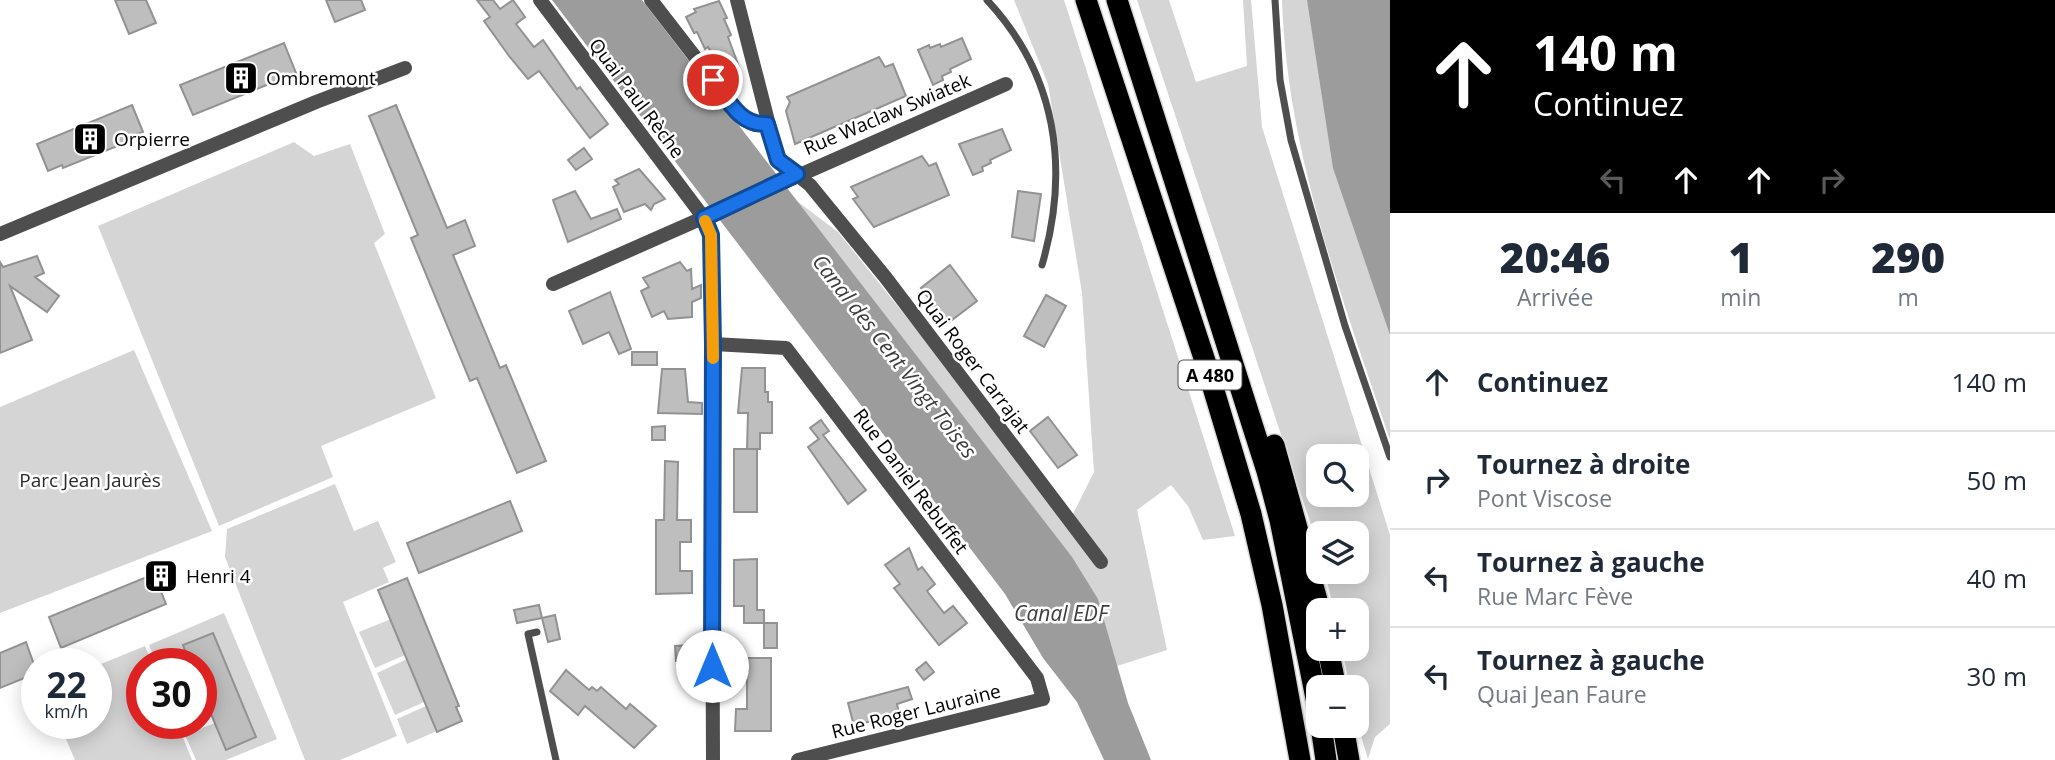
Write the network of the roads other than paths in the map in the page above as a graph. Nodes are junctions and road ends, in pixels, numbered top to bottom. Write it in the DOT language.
graph roads {
  1 [pos="540,0"];
  2 [pos="651,0"];
  3 [pos="737,0"];
  4 [pos="987,0"];
  5 [pos="1086,0"];
  6 [pos="1117,0"];
  7 [pos="1275,0"];
  8 [pos="405,68"];
  9 [pos="1006,84"];
  10 [pos="767,124"];
  11 [pos="1168,155"];
  12 [pos="790,177"];
  13 [pos="708,216"];
  14 [pos="0,234"];
  15 [pos="1042,265"];
  16 [pos="552,284"];
  17 [pos="713,344"];
  18 [pos="1390,457"];
  19 [pos="1101,562"];
  20 [pos="1317,598"];
  21 [pos="537,632"];
  22 [pos="1311,675"];
  23 [pos="1043,699"];
  24 [pos="1323,738"];
  25 [pos="1345,738"];
  26 [pos="556,760"];
  27 [pos="713,760"];
  28 [pos="798,760"];
  29 [pos="1300,760"];
  30 [pos="1326,760"];
  31 [pos="1349,760"];
  1 -- 13 [label="street, Quai Paul Rèche"];
  2 -- 10 [label="street"];
  3 -- 10 [label="street"];
  4 -- 15 [label="lane"];
  5 -- 29 [label="highway, A 480"];
  6 -- 11 [label="highway, A 480"];
  7 -- 18 [label="lane"];
  8 -- 14 [label="street"];
  9 -- 12 [label="street, Rue Waclaw Swiatek"];
  10 -- 12 [label="street, Quai Roger Carrajat"];
  11 -- 20 [label="highway"];
  11 -- 22 [label="highway, A 480"];
  12 -- 13 [label="street, Rue Waclaw Swiatek"];
  12 -- 19 [label="street, Quai Roger Carrajat"];
  13 -- 16 [label="street, Rue Waclaw Swiatek"];
  13 -- 17 [label="street"];
  17 -- 23 [label="street, Rue Daniel Rebuffet"];
  17 -- 27 [label="street"];
  21 -- 26 [label="lane"];
  23 -- 28 [label="street, Rue Roger Lauraine"];
  24 -- 30 [label="highway"];
  25 -- 31 [label="highway"];
}
